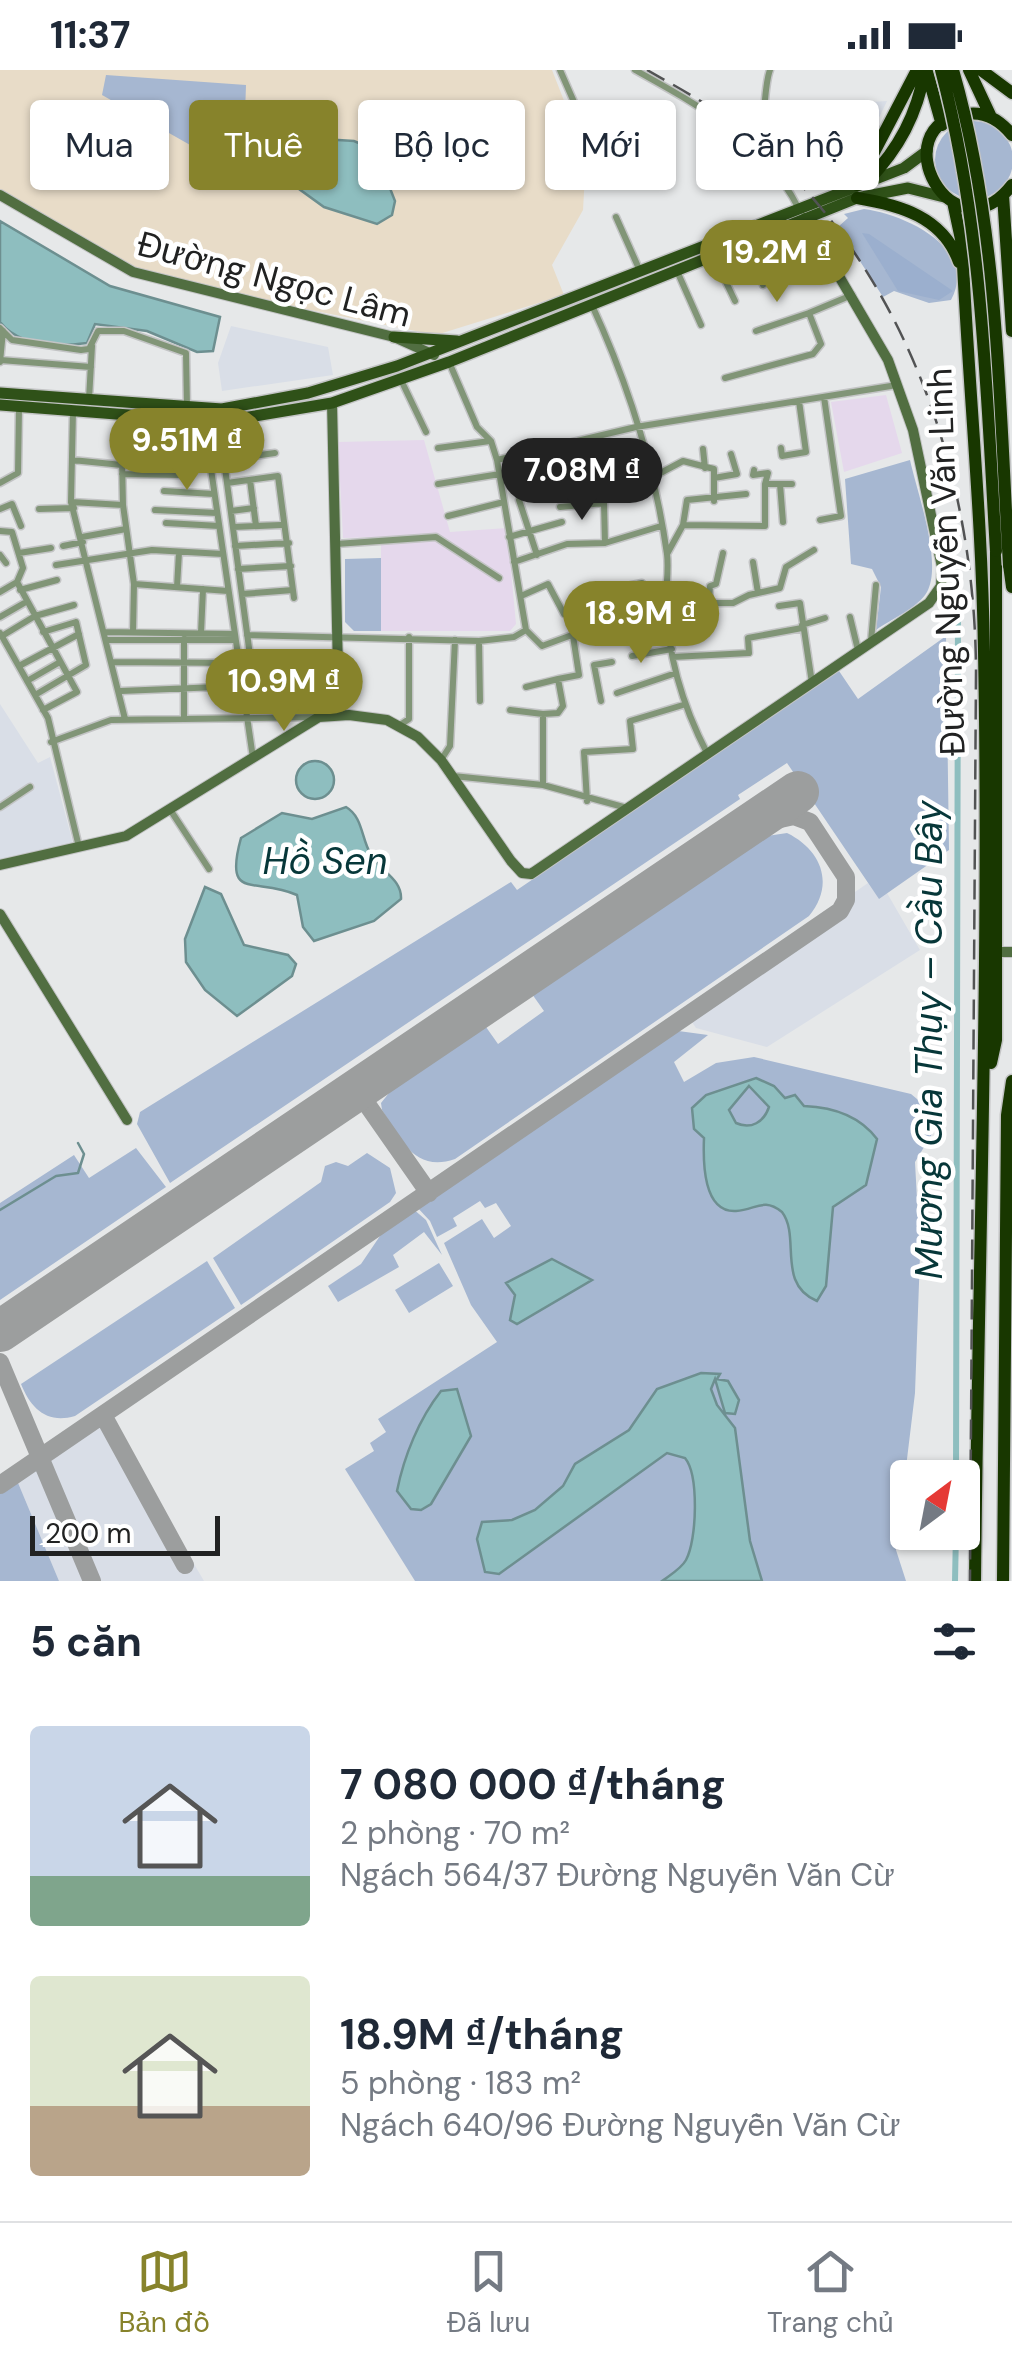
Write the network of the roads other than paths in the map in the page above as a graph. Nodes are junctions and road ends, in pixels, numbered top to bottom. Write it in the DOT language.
graph roads {
  1 [pos="560,70"];
  2 [pos="635,70"];
  3 [pos="770,70"];
  4 [pos="914,70"];
  5 [pos="926,70"];
  6 [pos="941,70"];
  7 [pos="954,70"];
  8 [pos="969,70"];
  9 [pos="981,70"];
  10 [pos="1012,93"];
  11 [pos="573,100"];
  12 [pos="763,100"];
  13 [pos="696,105"];
  14 [pos="991,117"];
  15 [pos="1012,120"];
  16 [pos="942,125"];
  17 [pos="1012,135"];
  18 [pos="879,146"];
  19 [pos="927,151"];
  20 [pos="879,164"];
  21 [pos="879,178"];
  22 [pos="879,186"];
  23 [pos="784,190"];
  24 [pos="851,190"];
  25 [pos="871,190"];
  26 [pos="1008,190"];
  27 [pos="0,195"];
  28 [pos="949,200"];
  29 [pos="802,214"];
  30 [pos="616,217"];
  31 [pos="769,232"];
  32 [pos="755,238"];
  33 [pos="726,249"];
  34 [pos="713,254"];
  35 [pos="774,255"];
  36 [pos="732,264"];
  37 [pos="676,270"];
  38 [pos="641,272"];
  39 [pos="964,274"];
  40 [pos="1009,276"];
  41 [pos="763,285"];
  42 [pos="964,291"];
  43 [pos="853,294"];
  44 [pos="736,300"];
  45 [pos="591,302"];
  46 [pos="809,313"];
  47 [pos="1012,316"];
  48 [pos="701,326"];
  49 [pos="2,330"];
  50 [pos="1012,330"];
  51 [pos="756,331"];
  52 [pos="394,337"];
  53 [pos="462,341"];
  54 [pos="92,345"];
  55 [pos="432,352"];
  56 [pos="0,361"];
  57 [pos="444,363"];
  58 [pos="91,367"];
  59 [pos="725,378"];
  60 [pos="401,380"];
  61 [pos="896,385"];
  62 [pos="0,393"];
  63 [pos="824,396"];
  64 [pos="89,400"];
  65 [pos="799,402"];
  66 [pos="332,403"];
  67 [pos="0,405"];
  68 [pos="19,406"];
  69 [pos="188,408"];
  70 [pos="73,410"];
  71 [pos="121,414"];
  72 [pos="204,421"];
  73 [pos="219,422"];
  74 [pos="636,426"];
  75 [pos="426,432"];
  76 [pos="491,441"];
  77 [pos="438,448"];
  78 [pos="781,448"];
  79 [pos="703,450"];
  80 [pos="275,453"];
  81 [pos="731,454"];
  82 [pos="72,460"];
  83 [pos="224,460"];
  84 [pos="498,460"];
  85 [pos="705,468"];
  86 [pos="122,469"];
  87 [pos="754,470"];
  88 [pos="500,474"];
  89 [pos="181,475"];
  90 [pos="651,478"];
  91 [pos="714,478"];
  92 [pos="250,480"];
  93 [pos="0,483"];
  94 [pos="227,483"];
  95 [pos="438,484"];
  96 [pos="765,484"];
  97 [pos="780,484"];
  98 [pos="792,484"];
  99 [pos="164,490"];
  100 [pos="214,494"];
  101 [pos="746,494"];
  102 [pos="519,500"];
  103 [pos="714,500"];
  104 [pos="504,502"];
  105 [pos="73,505"];
  106 [pos="123,506"];
  107 [pos="560,507"];
  108 [pos="254,508"];
  109 [pos="39,509"];
  110 [pos="0,510"];
  111 [pos="155,510"];
  112 [pos="231,512"];
  113 [pos="217,513"];
  114 [pos="448,516"];
  115 [pos="820,520"];
  116 [pos="562,522"];
  117 [pos="783,522"];
  118 [pos="166,523"];
  119 [pos="281,525"];
  120 [pos="683,525"];
  121 [pos="21,526"];
  122 [pos="219,526"];
  123 [pos="256,526"];
  124 [pos="661,526"];
  125 [pos="233,527"];
  126 [pos="126,529"];
  127 [pos="0,531"];
  128 [pos="529,532"];
  129 [pos="509,537"];
  130 [pos="82,540"];
  131 [pos="289,543"];
  132 [pos="336,544"];
  133 [pos="605,544"];
  134 [pos="63,546"];
  135 [pos="236,546"];
  136 [pos="51,548"];
  137 [pos="814,550"];
  138 [pos="180,552"];
  139 [pos="18,553"];
  140 [pos="129,553"];
  141 [pos="723,553"];
  142 [pos="223,554"];
  143 [pos="667,554"];
  144 [pos="0,555"];
  145 [pos="536,556"];
  146 [pos="87,558"];
  147 [pos="514,562"];
  148 [pos="754,562"];
  149 [pos="6,563"];
  150 [pos="56,565"];
  151 [pos="291,566"];
  152 [pos="238,569"];
  153 [pos="499,578"];
  154 [pos="56,580"];
  155 [pos="134,584"];
  156 [pos="876,585"];
  157 [pos="18,586"];
  158 [pos="177,587"];
  159 [pos="1012,587"];
  160 [pos="203,590"];
  161 [pos="0,592"];
  162 [pos="228,592"];
  163 [pos="758,593"];
  164 [pos="242,594"];
  165 [pos="521,596"];
  166 [pos="26,602"];
  167 [pos="709,602"];
  168 [pos="666,603"];
  169 [pos="74,605"];
  170 [pos="779,606"];
  171 [pos="564,614"];
  172 [pos="668,615"];
  173 [pos="35,616"];
  174 [pos="0,617"];
  175 [pos="850,617"];
  176 [pos="644,618"];
  177 [pos="825,618"];
  178 [pos="802,626"];
  179 [pos="590,628"];
  180 [pos="526,630"];
  181 [pos="43,632"];
  182 [pos="133,632"];
  183 [pos="1,634"];
  184 [pos="79,634"];
  185 [pos="202,634"];
  186 [pos="337,635"];
  187 [pos="105,636"];
  188 [pos="184,636"];
  189 [pos="247,636"];
  190 [pos="573,636"];
  191 [pos="235,637"];
  192 [pos="409,637"];
  193 [pos="455,640"];
  194 [pos="478,642"];
  195 [pos="871,642"];
  196 [pos="53,649"];
  197 [pos="858,651"];
  198 [pos="673,653"];
  199 [pos="632,656"];
  200 [pos="60,662"];
  201 [pos="113,662"];
  202 [pos="612,662"];
  203 [pos="184,663"];
  204 [pos="238,663"];
  205 [pos="18,666"];
  206 [pos="596,673"];
  207 [pos="676,673"];
  208 [pos="579,674"];
  209 [pos="68,676"];
  210 [pos="558,679"];
  211 [pos="27,682"];
  212 [pos="812,683"];
  213 [pos="242,686"];
  214 [pos="526,686"];
  215 [pos="184,688"];
  216 [pos="121,691"];
  217 [pos="617,693"];
  218 [pos="35,695"];
  219 [pos="480,702"];
  220 [pos="601,702"];
  221 [pos="683,705"];
  222 [pos="43,710"];
  223 [pos="510,710"];
  224 [pos="543,714"];
  225 [pos="339,715"];
  226 [pos="319,717"];
  227 [pos="184,718"];
  228 [pos="250,718"];
  229 [pos="125,719"];
  230 [pos="400,725"];
  231 [pos="51,742"];
  232 [pos="708,756"];
  233 [pos="254,759"];
  234 [pos="441,760"];
  235 [pos="452,776"];
  236 [pos="543,785"];
  237 [pos="30,786"];
  238 [pos="587,801"];
  239 [pos="0,807"];
  240 [pos="631,808"];
  241 [pos="171,810"];
  242 [pos="990,814"];
  243 [pos="79,847"];
  244 [pos="0,865"];
  245 [pos="209,869"];
  246 [pos="0,914"];
  247 [pos="996,936"];
  248 [pos="1012,937"];
  249 [pos="996,952"];
  250 [pos="1012,952"];
  251 [pos="1012,1081"];
  252 [pos="982,1100"];
  253 [pos="127,1120"];
  254 [pos="1009,1275"];
  255 [pos="1008,1380"];
  256 [pos="1008,1400"];
  257 [pos="1008,1537"];
  258 [pos="975,1581"];
  259 [pos="1003,1581"];
  1 -- 11 [label="street"];
  2 -- 13 [label="street"];
  3 -- 12 [label="street"];
  4 -- 18 [label="highway"];
  5 -- 16 [label="highway"];
  5 -- 20 [label="highway"];
  6 -- 242 [label="highway, Đường Nguyễn Văn Linh, bridge"];
  7 -- 159 [label="highway, Đường Nguyễn Văn Linh, bridge"];
  8 -- 14 [label="highway"];
  9 -- 10 [label="highway"];
  14 -- 15 [label="main road"];
  14 -- 16 [label="highway"];
  14 -- 17 [label="highway"];
  16 -- 19 [label="highway"];
  19 -- 21 [label="main road"];
  19 -- 28 [label="highway, Đường Nguyễn Văn Linh"];
  22 -- 28 [label="main road"];
  23 -- 29 [label="street"];
  24 -- 29 [label="main road"];
  25 -- 39 [label="highway"];
  26 -- 28 [label="highway"];
  26 -- 40 [label="highway"];
  27 -- 52 [label="street, Đường Ngọc Lâm"];
  28 -- 39 [label="highway, Đường Nguyễn Văn Linh"];
  29 -- 31 [label="main road"];
  29 -- 38 [label="main road"];
  29 -- 43 [label="street"];
  30 -- 38 [label="street"];
  31 -- 32 [label="main road"];
  31 -- 35 [label="street"];
  32 -- 33 [label="main road"];
  32 -- 41 [label="street"];
  33 -- 34 [label="main road"];
  33 -- 36 [label="street"];
  34 -- 37 [label="main road"];
  34 -- 44 [label="street"];
  37 -- 45 [label="main road"];
  37 -- 48 [label="street"];
  38 -- 53 [label="main road"];
  39 -- 42 [label="highway, Đường Nguyễn Văn Linh"];
  40 -- 42 [label="highway"];
  40 -- 47 [label="highway"];
  42 -- 242 [label="highway, Đường Nguyễn Văn Linh"];
  43 -- 46 [label="street"];
  43 -- 61 [label="street"];
  45 -- 57 [label="main road"];
  45 -- 74 [label="street"];
  46 -- 51 [label="street"];
  46 -- 59 [label="street"];
  47 -- 50 [label="highway"];
  49 -- 54 [label="street"];
  49 -- 56 [label="street"];
  52 -- 53 [label="main road"];
  52 -- 55 [label="street, Đường Ngọc Lâm"];
  53 -- 55 [label="main road"];
  54 -- 58 [label="street"];
  54 -- 69 [label="street"];
  55 -- 57 [label="street"];
  55 -- 69 [label="main road"];
  56 -- 58 [label="street"];
  57 -- 60 [label="main road"];
  57 -- 76 [label="street"];
  58 -- 64 [label="street"];
  60 -- 66 [label="main road"];
  60 -- 75 [label="street"];
  61 -- 63 [label="street"];
  61 -- 195 [label="street"];
  62 -- 64 [label="main road"];
  63 -- 65 [label="street"];
  63 -- 115 [label="street"];
  64 -- 69 [label="main road"];
  65 -- 74 [label="street"];
  65 -- 78 [label="street"];
  66 -- 73 [label="main road"];
  66 -- 132 [label="street"];
  67 -- 68 [label="main road"];
  68 -- 70 [label="main road"];
  68 -- 93 [label="street"];
  70 -- 71 [label="main road"];
  70 -- 82 [label="street"];
  71 -- 72 [label="main road"];
  71 -- 86 [label="street"];
  72 -- 73 [label="main road"];
  72 -- 100 [label="street"];
  73 -- 83 [label="street"];
  74 -- 84 [label="street"];
  74 -- 90 [label="street"];
  76 -- 77 [label="street"];
  76 -- 84 [label="street"];
  79 -- 85 [label="street"];
  80 -- 83 [label="street"];
  81 -- 91 [label="street"];
  82 -- 86 [label="street"];
  82 -- 105 [label="street"];
  83 -- 94 [label="street"];
  84 -- 88 [label="street"];
  85 -- 90 [label="street"];
  85 -- 91 [label="street"];
  86 -- 89 [label="street"];
  86 -- 106 [label="street"];
  87 -- 96 [label="street"];
  88 -- 95 [label="street"];
  88 -- 104 [label="street"];
  90 -- 124 [label="street"];
  91 -- 103 [label="street"];
  92 -- 94 [label="street"];
  92 -- 108 [label="street"];
  92 -- 119 [label="street"];
  94 -- 112 [label="street"];
  96 -- 97 [label="street"];
  96 -- 120 [label="street"];
  97 -- 98 [label="street"];
  97 -- 117 [label="street"];
  99 -- 100 [label="street"];
  100 -- 113 [label="street"];
  101 -- 103 [label="street"];
  102 -- 128 [label="street"];
  103 -- 120 [label="street"];
  104 -- 114 [label="street"];
  104 -- 129 [label="street"];
  105 -- 106 [label="street"];
  105 -- 109 [label="street"];
  105 -- 130 [label="street"];
  106 -- 126 [label="street"];
  107 -- 133 [label="street"];
  108 -- 112 [label="street"];
  108 -- 123 [label="street"];
  110 -- 121 [label="street"];
  111 -- 113 [label="street"];
  112 -- 125 [label="street"];
  113 -- 122 [label="street"];
  116 -- 128 [label="street"];
  118 -- 122 [label="street"];
  119 -- 123 [label="street"];
  119 -- 131 [label="street"];
  120 -- 143 [label="street"];
  122 -- 142 [label="street"];
  123 -- 125 [label="street"];
  124 -- 133 [label="street"];
  124 -- 143 [label="street"];
  125 -- 135 [label="street"];
  126 -- 130 [label="street"];
  126 -- 140 [label="street"];
  127 -- 139 [label="street"];
  128 -- 129 [label="street"];
  128 -- 145 [label="street"];
  129 -- 147 [label="street"];
  130 -- 134 [label="street"];
  130 -- 146 [label="street"];
  131 -- 135 [label="street"];
  131 -- 151 [label="street"];
  132 -- 153 [label="street"];
  132 -- 186 [label="street"];
  133 -- 145 [label="street"];
  135 -- 152 [label="street"];
  136 -- 139 [label="street"];
  137 -- 163 [label="street"];
  138 -- 140 [label="street"];
  138 -- 142 [label="street"];
  138 -- 158 [label="street"];
  139 -- 157 [label="street"];
  140 -- 146 [label="street"];
  140 -- 155 [label="street"];
  141 -- 167 [label="street"];
  142 -- 162 [label="street"];
  143 -- 168 [label="street"];
  144 -- 149 [label="street"];
  145 -- 147 [label="street"];
  146 -- 150 [label="street"];
  146 -- 187 [label="street"];
  147 -- 165 [label="street"];
  148 -- 163 [label="street"];
  151 -- 152 [label="street"];
  151 -- 164 [label="street"];
  152 -- 164 [label="street"];
  154 -- 157 [label="street"];
  155 -- 158 [label="street"];
  155 -- 182 [label="street"];
  156 -- 195 [label="street"];
  157 -- 161 [label="street"];
  157 -- 166 [label="street"];
  158 -- 160 [label="street"];
  160 -- 162 [label="street"];
  160 -- 185 [label="street"];
  162 -- 191 [label="street"];
  163 -- 167 [label="street"];
  164 -- 189 [label="street"];
  165 -- 171 [label="street"];
  165 -- 180 [label="street"];
  166 -- 173 [label="street"];
  166 -- 174 [label="street"];
  167 -- 168 [label="street"];
  168 -- 172 [label="street"];
  169 -- 173 [label="street"];
  170 -- 178 [label="street"];
  172 -- 176 [label="street"];
  172 -- 198 [label="street"];
  173 -- 181 [label="street"];
  173 -- 183 [label="street"];
  175 -- 197 [label="street"];
  176 -- 179 [label="street"];
  176 -- 179 [label="street"];
  177 -- 178 [label="street"];
  178 -- 198 [label="street"];
  178 -- 212 [label="street"];
  179 -- 190 [label="street"];
  180 -- 190 [label="street"];
  180 -- 194 [label="street"];
  181 -- 184 [label="street"];
  181 -- 196 [label="street"];
  182 -- 187 [label="street"];
  182 -- 188 [label="street"];
  183 -- 205 [label="street"];
  184 -- 196 [label="street"];
  184 -- 209 [label="street"];
  185 -- 188 [label="street"];
  185 -- 191 [label="street"];
  186 -- 189 [label="street"];
  186 -- 192 [label="street"];
  186 -- 225 [label="street"];
  187 -- 188 [label="street"];
  187 -- 201 [label="street"];
  188 -- 191 [label="street"];
  188 -- 203 [label="street"];
  189 -- 228 [label="street"];
  190 -- 208 [label="street"];
  191 -- 204 [label="street"];
  192 -- 193 [label="street"];
  192 -- 230 [label="street"];
  193 -- 194 [label="street"];
  193 -- 234 [label="street"];
  194 -- 219 [label="street"];
  195 -- 197 [label="street"];
  196 -- 200 [label="street"];
  196 -- 205 [label="street"];
  197 -- 212 [label="street"];
  198 -- 199 [label="street"];
  198 -- 207 [label="street"];
  200 -- 209 [label="street"];
  200 -- 211 [label="street"];
  201 -- 203 [label="street"];
  201 -- 216 [label="street"];
  202 -- 206 [label="street"];
  203 -- 204 [label="street"];
  203 -- 215 [label="street"];
  204 -- 213 [label="street"];
  205 -- 211 [label="street"];
  206 -- 208 [label="street"];
  206 -- 220 [label="street"];
  207 -- 217 [label="street"];
  207 -- 221 [label="street"];
  208 -- 210 [label="street"];
  209 -- 218 [label="street"];
  209 -- 222 [label="street"];
  210 -- 214 [label="street"];
  210 -- 224 [label="street"];
  211 -- 218 [label="street"];
  212 -- 232 [label="street"];
  213 -- 215 [label="street"];
  213 -- 228 [label="street"];
  215 -- 216 [label="street"];
  215 -- 227 [label="street"];
  216 -- 229 [label="street"];
  218 -- 222 [label="street"];
  221 -- 232 [label="street"];
  221 -- 238 [label="street"];
  222 -- 231 [label="street"];
  223 -- 224 [label="street"];
  224 -- 236 [label="street"];
  225 -- 226 [label="street"];
  225 -- 230 [label="street"];
  226 -- 228 [label="street"];
  226 -- 233 [label="street"];
  227 -- 228 [label="street"];
  227 -- 229 [label="street"];
  228 -- 233 [label="street"];
  229 -- 231 [label="street"];
  230 -- 234 [label="street"];
  231 -- 243 [label="street"];
  232 -- 240 [label="street"];
  233 -- 241 [label="street"];
  234 -- 235 [label="street"];
  235 -- 236 [label="street"];
  235 -- 240 [label="street"];
  236 -- 238 [label="street"];
  237 -- 239 [label="street"];
  238 -- 240 [label="street"];
  241 -- 243 [label="street"];
  241 -- 245 [label="street"];
  242 -- 247 [label="highway, Đường Nguyễn Văn Linh"];
  242 -- 252 [label="highway, Đường Nguyễn Văn Linh"];
  243 -- 244 [label="street"];
  246 -- 253 [label="street"];
  247 -- 248 [label="street"];
  247 -- 249 [label="highway, Đường Nguyễn Văn Linh"];
  249 -- 250 [label="street"];
  249 -- 252 [label="highway, Đường Nguyễn Văn Linh"];
  251 -- 254 [label="highway"];
  252 -- 258 [label="highway, Đường Nguyễn Văn Linh"];
  254 -- 255 [label="highway"];
  255 -- 256 [label="highway"];
  256 -- 257 [label="highway"];
  257 -- 259 [label="highway"];
}
